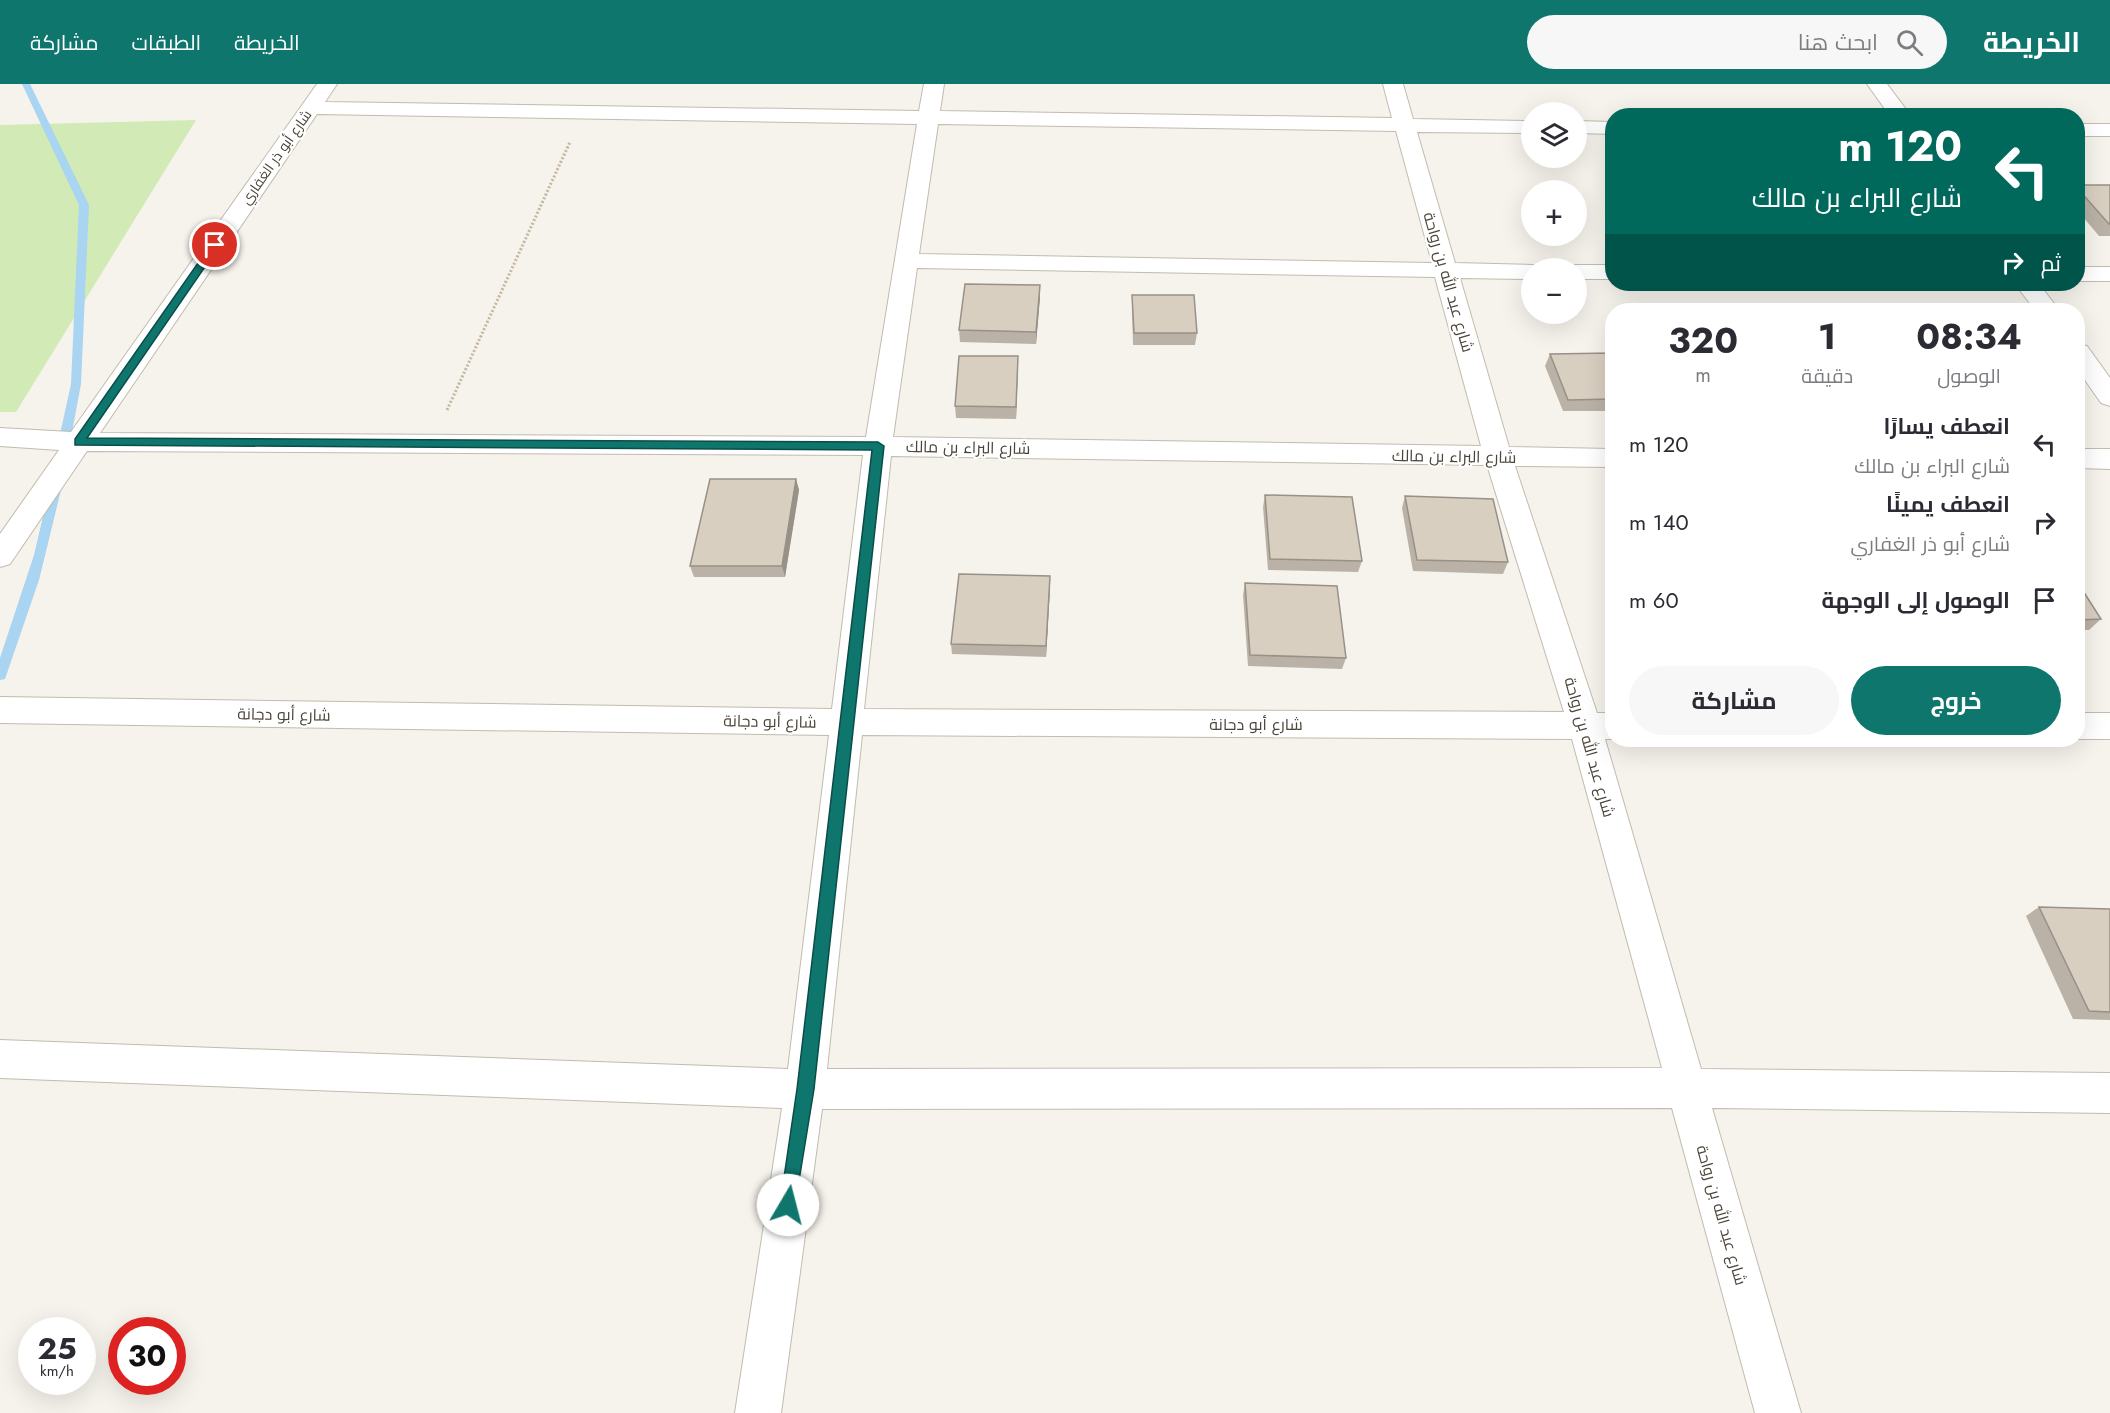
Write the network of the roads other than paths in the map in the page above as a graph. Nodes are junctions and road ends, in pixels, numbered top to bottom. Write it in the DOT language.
graph roads {
  1 [pos="327,84"];
  2 [pos="934,84"];
  3 [pos="1393,84"];
  4 [pos="1877,84"];
  5 [pos="311,108"];
  6 [pos="1895,108"];
  7 [pos="928,118"];
  8 [pos="1404,126"];
  9 [pos="1521,127"];
  10 [pos="1587,127"];
  11 [pos="1605,128"];
  12 [pos="2085,130"];
  13 [pos="2110,130"];
  14 [pos="906,261"];
  15 [pos="1446,271"];
  16 [pos="1521,272"];
  17 [pos="1587,272"];
  18 [pos="1605,272"];
  19 [pos="2085,274"];
  20 [pos="2110,274"];
  21 [pos="2032,291"];
  22 [pos="2042,303"];
  23 [pos="2085,362"];
  24 [pos="2110,397"];
  25 [pos="0,437"];
  26 [pos="79,442"];
  27 [pos="878,446"];
  28 [pos="1498,457"];
  29 [pos="1605,458"];
  30 [pos="2085,459"];
  31 [pos="2110,459"];
  32 [pos="0,556"];
  33 [pos="0,710"];
  34 [pos="846,722"];
  35 [pos="1599,726"];
  36 [pos="2085,726"];
  37 [pos="2110,726"];
  38 [pos="0,1059"];
  39 [pos="1686,1088"];
  40 [pos="805,1089"];
  41 [pos="2110,1093"];
  42 [pos="758,1413"];
  43 [pos="1778,1413"];
  1 -- 5 [label="street, شارع أبو ذر الغفاري"];
  2 -- 7 [label="street"];
  3 -- 8 [label="street, شارع عبد الله بن رواحة"];
  4 -- 6 [label="street"];
  5 -- 7 [label="street"];
  5 -- 26 [label="street, شارع أبو ذر الغفاري"];
  7 -- 8 [label="street"];
  7 -- 14 [label="street"];
  8 -- 9 [label="street"];
  8 -- 15 [label="street, شارع عبد الله بن رواحة"];
  10 -- 11 [label="street"];
  12 -- 13 [label="street"];
  14 -- 15 [label="street"];
  14 -- 27 [label="street"];
  15 -- 16 [label="street"];
  15 -- 28 [label="street, شارع عبد الله بن رواحة"];
  17 -- 18 [label="street"];
  19 -- 20 [label="street"];
  21 -- 22 [label="street"];
  23 -- 24 [label="street"];
  25 -- 26 [label="street, شارع البراء بن مالك"];
  26 -- 27 [label="street, شارع البراء بن مالك"];
  26 -- 32 [label="street, شارع أبو ذر الغفاري"];
  27 -- 28 [label="street, شارع البراء بن مالك"];
  27 -- 34 [label="street"];
  28 -- 29 [label="street, شارع البراء بن مالك"];
  28 -- 35 [label="street, شارع عبد الله بن رواحة"];
  30 -- 31 [label="street"];
  33 -- 34 [label="street, شارع أبو دجانة"];
  34 -- 35 [label="street, شارع أبو دجانة"];
  34 -- 40 [label="street"];
  35 -- 39 [label="street, شارع عبد الله بن رواحة"];
  36 -- 37 [label="street"];
  38 -- 40 [label="street"];
  39 -- 40 [label="street"];
  39 -- 41 [label="street"];
  39 -- 43 [label="street, شارع عبد الله بن رواحة"];
  40 -- 42 [label="street"];
}
